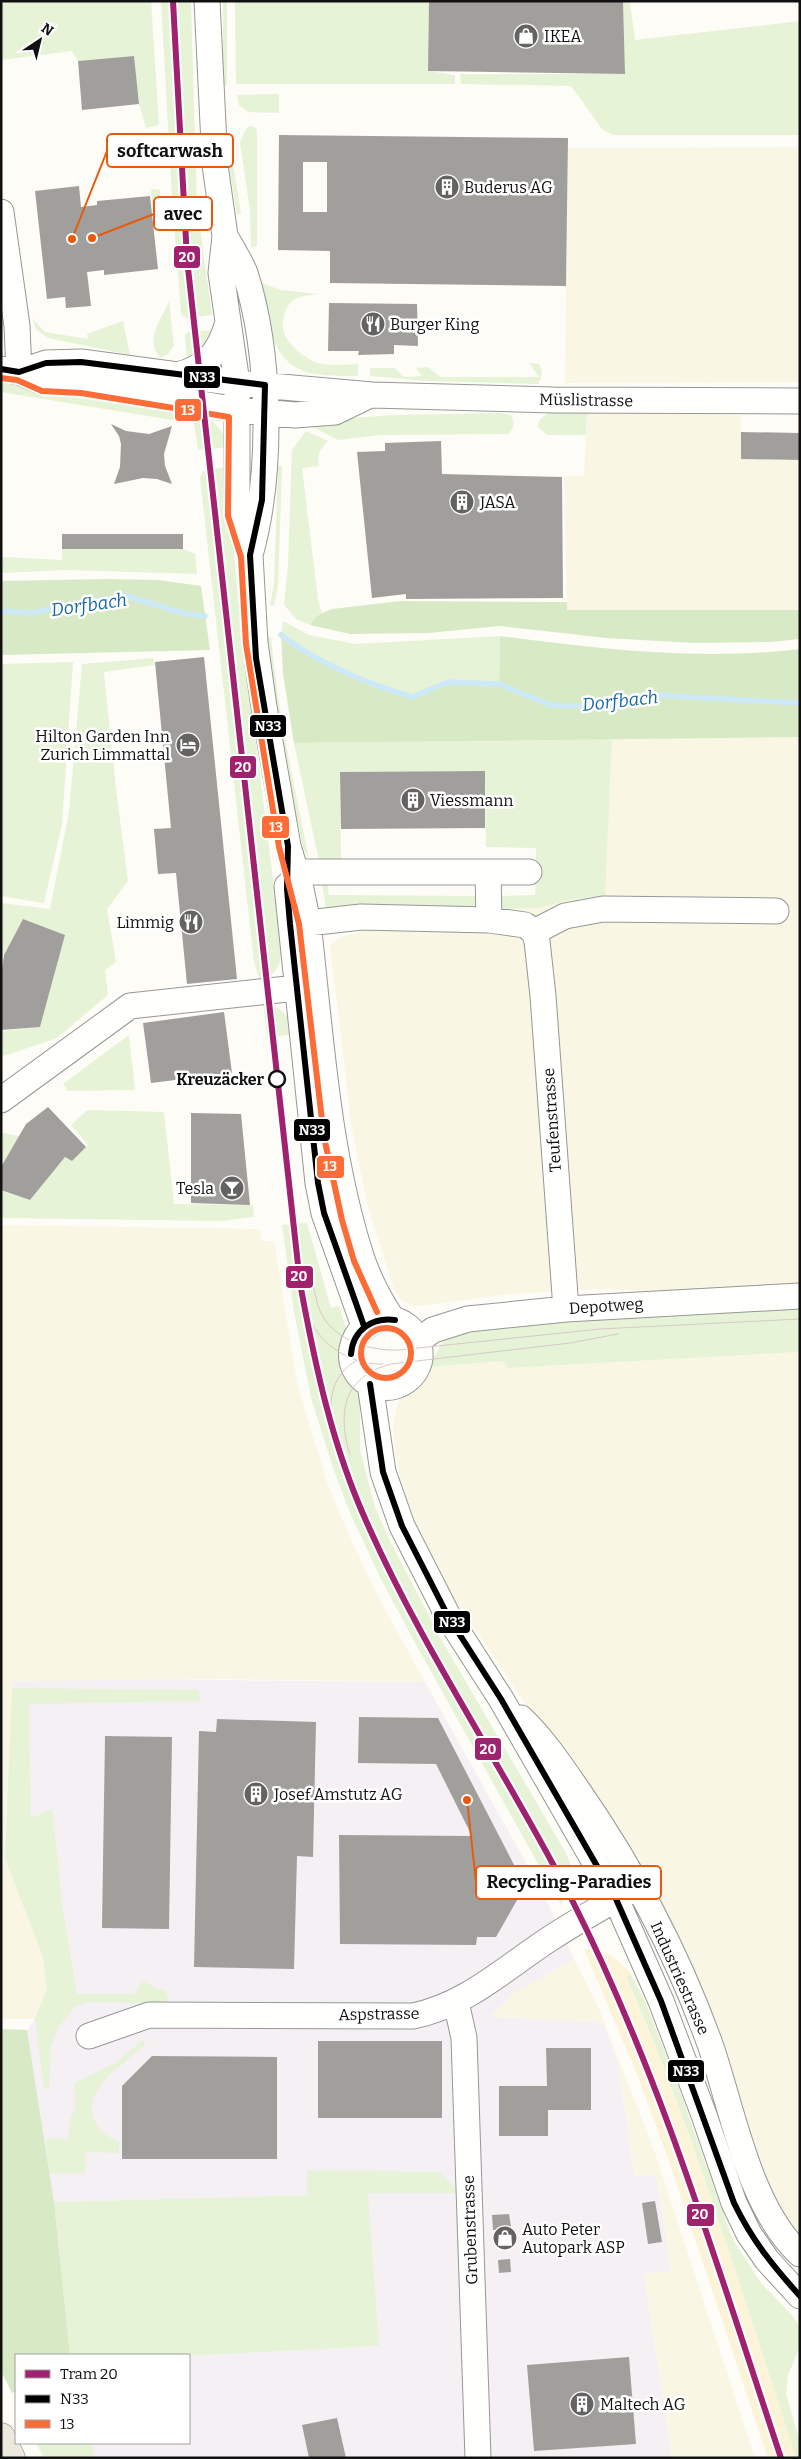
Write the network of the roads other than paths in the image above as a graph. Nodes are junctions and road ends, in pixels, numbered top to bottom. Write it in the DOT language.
graph roads {
  1 [pos="207,1"];
  2 [pos="1,212"];
  3 [pos="225,236"];
  4 [pos="229,319"];
  5 [pos="10,371"];
  6 [pos="177,375"];
  7 [pos="237,383"];
  8 [pos="264,385"];
  9 [pos="372,395"];
  10 [pos="800,401"];
  11 [pos="238,410"];
  12 [pos="265,413"];
  13 [pos="250,555"];
  14 [pos="288,846"];
  15 [pos="296,872"];
  16 [pos="488,872"];
  17 [pos="529,872"];
  18 [pos="776,910"];
  19 [pos="489,920"];
  20 [pos="308,923"];
  21 [pos="532,930"];
  22 [pos="296,988"];
  23 [pos="1,1100"];
  24 [pos="800,1296"];
  25 [pos="566,1309"];
  26 [pos="393,1319"];
  27 [pos="364,1326"];
  28 [pos="418,1341"];
  29 [pos="370,1384"];
  30 [pos="398,1385"];
  31 [pos="378,1441"];
  32 [pos="626,1893"];
  33 [pos="456,2002"];
  34 [pos="89,2036"];
  35 [pos="800,2254"];
  36 [pos="800,2296"];
  37 [pos="1,2437"];
  38 [pos="11,2458"];
  39 [pos="478,2458"];
  1 -- 3 [label="street"];
  2 -- 5 [label="street"];
  3 -- 4 [label="street"];
  3 -- 8 [label="street"];
  4 -- 6 [label="street"];
  4 -- 7 [label="street"];
  5 -- 6 [label="street, Müslistrasse"];
  5 -- 11 [label="street, Müslistrasse"];
  6 -- 7 [label="street, Müslistrasse"];
  7 -- 8 [label="street, Müslistrasse"];
  7 -- 11 [label="street"];
  8 -- 9 [label="street, Müslistrasse"];
  8 -- 12 [label="street"];
  9 -- 10 [label="street, Müslistrasse"];
  9 -- 12 [label="street, Müslistrasse"];
  11 -- 12 [label="street, Müslistrasse"];
  11 -- 13 [label="street"];
  12 -- 13 [label="street"];
  13 -- 14 [label="street"];
  14 -- 15 [label="street"];
  14 -- 22 [label="street"];
  15 -- 16 [label="street"];
  15 -- 20 [label="street"];
  16 -- 17 [label="street"];
  16 -- 19 [label="street"];
  18 -- 21 [label="street"];
  19 -- 20 [label="street"];
  19 -- 21 [label="street"];
  20 -- 26 [label="street"];
  21 -- 25 [label="street, Teufenstrasse"];
  22 -- 23 [label="street"];
  22 -- 27 [label="street"];
  24 -- 25 [label="street, Depotweg"];
  25 -- 28 [label="street, Depotweg"];
  26 -- 27 [label="street"];
  26 -- 28 [label="street"];
  27 -- 29 [label="street"];
  28 -- 30 [label="street"];
  29 -- 30 [label="street"];
  29 -- 31 [label="street, Industriestrasse"];
  30 -- 31 [label="street"];
  31 -- 32 [label="street, Industriestrasse"];
  32 -- 33 [label="street, Aspstrasse"];
  32 -- 35 [label="street, Industriestrasse"];
  32 -- 36 [label="street, Industriestrasse"];
  33 -- 34 [label="street, Aspstrasse"];
  33 -- 39 [label="street, Grubenstrasse"];
  37 -- 38 [label="main road"];
}
